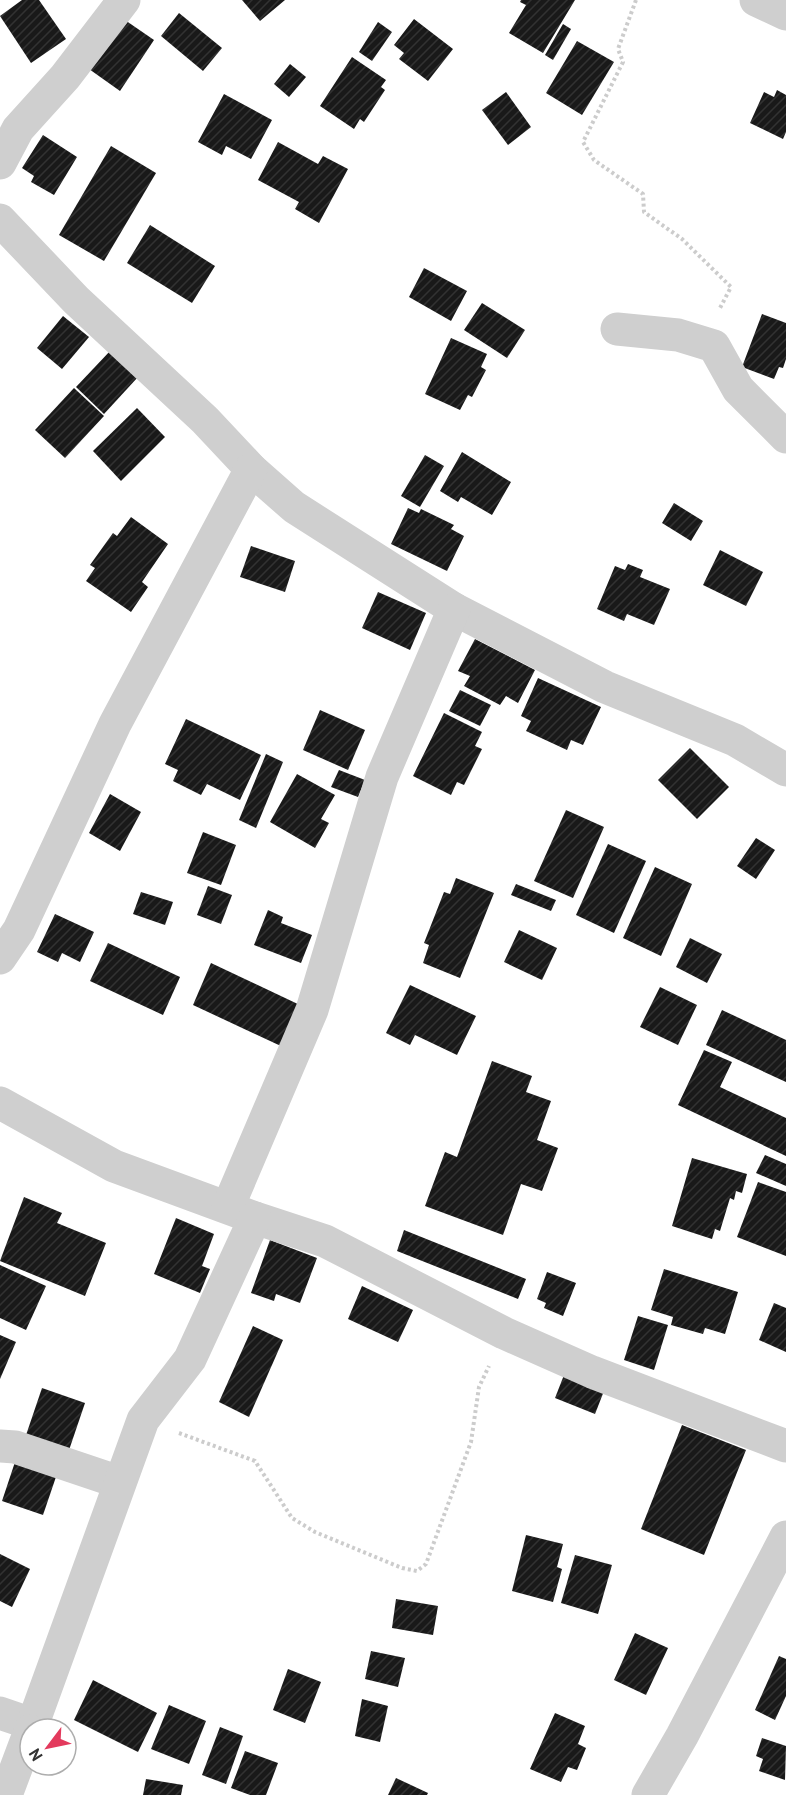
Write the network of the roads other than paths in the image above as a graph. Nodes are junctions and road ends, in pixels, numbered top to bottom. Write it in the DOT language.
graph roads {
  1 [pos="124,0"];
  2 [pos="756,0"];
  3 [pos="786,14"];
  4 [pos="0,163"];
  5 [pos="0,220"];
  6 [pos="617,329"];
  7 [pos="786,437"];
  8 [pos="251,469"];
  9 [pos="454,609"];
  10 [pos="786,770"];
  11 [pos="0,958"];
  12 [pos="0,1103"];
  13 [pos="242,1213"];
  14 [pos="0,1446"];
  15 [pos="786,1446"];
  16 [pos="119,1482"];
  17 [pos="786,1537"];
  18 [pos="0,1713"];
  19 [pos="35,1717"];
  20 [pos="18,1722"];
  21 [pos="18,1763"];
  22 [pos="6,1795"];
  23 [pos="648,1795"];
  1 -- 4 [label="street"];
  2 -- 3 [label="street"];
  5 -- 8 [label="street"];
  6 -- 7 [label="street"];
  8 -- 9 [label="street"];
  8 -- 11 [label="street"];
  9 -- 10 [label="street"];
  9 -- 13 [label="street"];
  12 -- 13 [label="street"];
  13 -- 15 [label="street"];
  13 -- 16 [label="street"];
  14 -- 16 [label="street"];
  16 -- 19 [label="street"];
  17 -- 23 [label="street"];
  18 -- 20 [label="street"];
  21 -- 22 [label="street"];
}
